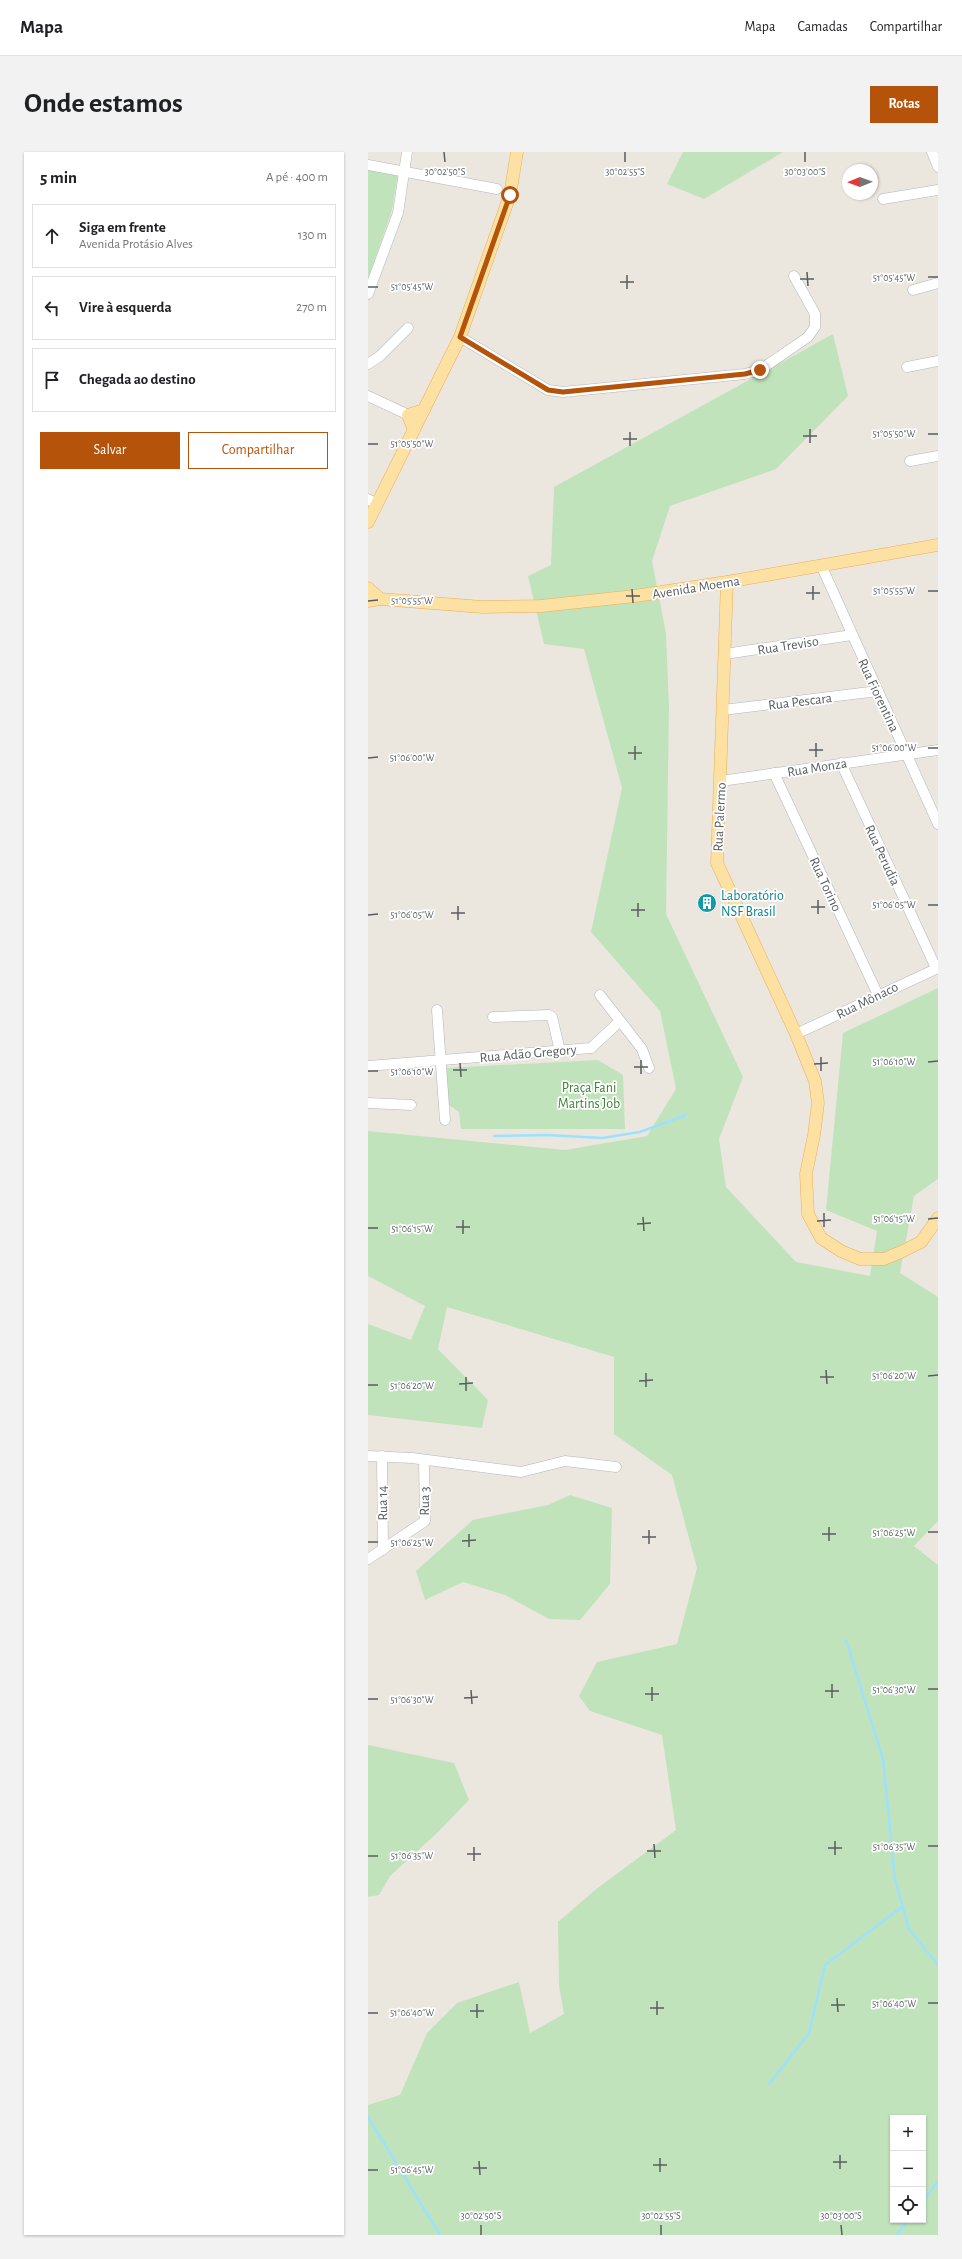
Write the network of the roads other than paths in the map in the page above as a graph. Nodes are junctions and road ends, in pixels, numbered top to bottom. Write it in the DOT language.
graph roads {
  1 [pos="407,152"];
  2 [pos="517,152"];
  3 [pos="932,152"];
  4 [pos="368,165"];
  5 [pos="938,167"];
  6 [pos="404,171"];
  7 [pos="497,189"];
  8 [pos="938,190"];
  9 [pos="883,199"];
  10 [pos="794,276"];
  11 [pos="938,283"];
  12 [pos="912,290"];
  13 [pos="368,294"];
  14 [pos="408,328"];
  15 [pos="460,337"];
  16 [pos="938,360"];
  17 [pos="368,364"];
  18 [pos="907,367"];
  19 [pos="368,396"];
  20 [pos="416,419"];
  21 [pos="938,456"];
  22 [pos="910,460"];
  23 [pos="373,501"];
  24 [pos="368,522"];
  25 [pos="938,545"];
  26 [pos="821,565"];
  27 [pos="727,582"];
  28 [pos="368,588"];
  29 [pos="374,600"];
  30 [pos="852,635"];
  31 [pos="725,654"];
  32 [pos="878,691"];
  33 [pos="723,710"];
  34 [pos="938,750"];
  35 [pos="906,754"];
  36 [pos="841,763"];
  37 [pos="774,773"];
  38 [pos="721,781"];
  39 [pos="938,824"];
  40 [pos="937,968"];
  41 [pos="600,994"];
  42 [pos="878,995"];
  43 [pos="436,1010"];
  44 [pos="493,1017"];
  45 [pos="620,1021"];
  46 [pos="796,1034"];
  47 [pos="560,1051"];
  48 [pos="439,1061"];
  49 [pos="368,1066"];
  50 [pos="649,1068"];
  51 [pos="368,1103"];
  52 [pos="411,1105"];
  53 [pos="445,1120"];
  54 [pos="938,1218"];
  55 [pos="368,1456"];
  56 [pos="382,1456"];
  57 [pos="424,1460"];
  58 [pos="616,1467"];
  59 [pos="383,1550"];
  60 [pos="368,1559"];
  1 -- 6 [label="street"];
  2 -- 15 [label="main road"];
  3 -- 5 [label="street"];
  4 -- 6 [label="street"];
  6 -- 7 [label="street"];
  6 -- 13 [label="street"];
  8 -- 9 [label="street"];
  10 -- 15 [label="street"];
  11 -- 12 [label="street"];
  14 -- 17 [label="street"];
  15 -- 20 [label="main road"];
  16 -- 18 [label="street"];
  19 -- 20 [label="street"];
  20 -- 23 [label="main road"];
  21 -- 22 [label="street"];
  23 -- 24 [label="main road"];
  25 -- 26 [label="main road, Avenida Moema"];
  26 -- 27 [label="main road, Avenida Moema"];
  26 -- 30 [label="street, Rua Fiorentina"];
  27 -- 29 [label="main road, Avenida Moema"];
  27 -- 31 [label="main road, Rua Palermo"];
  28 -- 29 [label="main road, Avenida Moema"];
  30 -- 31 [label="street, Rua Treviso"];
  30 -- 32 [label="street, Rua Fiorentina"];
  31 -- 33 [label="main road, Rua Palermo"];
  32 -- 33 [label="street, Rua Pescara"];
  32 -- 35 [label="street, Rua Fiorentina"];
  33 -- 38 [label="main road, Rua Palermo"];
  34 -- 35 [label="street, Rua Monza"];
  35 -- 36 [label="street, Rua Monza"];
  35 -- 39 [label="street, Rua Fiorentina"];
  36 -- 37 [label="street, Rua Monza"];
  36 -- 40 [label="street, Rua Perudia"];
  37 -- 38 [label="street, Rua Monza"];
  37 -- 42 [label="street, Rua Torino"];
  38 -- 46 [label="main road, Rua Palermo"];
  40 -- 42 [label="street, Rua Mônaco"];
  41 -- 45 [label="street"];
  42 -- 46 [label="street, Rua Mônaco"];
  43 -- 48 [label="street"];
  44 -- 47 [label="street"];
  45 -- 47 [label="street, Rua Adão Gregory"];
  45 -- 50 [label="street"];
  46 -- 54 [label="main road, Rua Palermo"];
  47 -- 48 [label="street, Rua Adão Gregory"];
  48 -- 49 [label="street, Rua Adão Gregory"];
  48 -- 53 [label="street"];
  51 -- 52 [label="street"];
  55 -- 56 [label="street"];
  56 -- 57 [label="street"];
  56 -- 59 [label="street, Rua 14"];
  57 -- 58 [label="street"];
  57 -- 59 [label="street, Rua 3"];
  59 -- 60 [label="street, Rua 3"];
}
